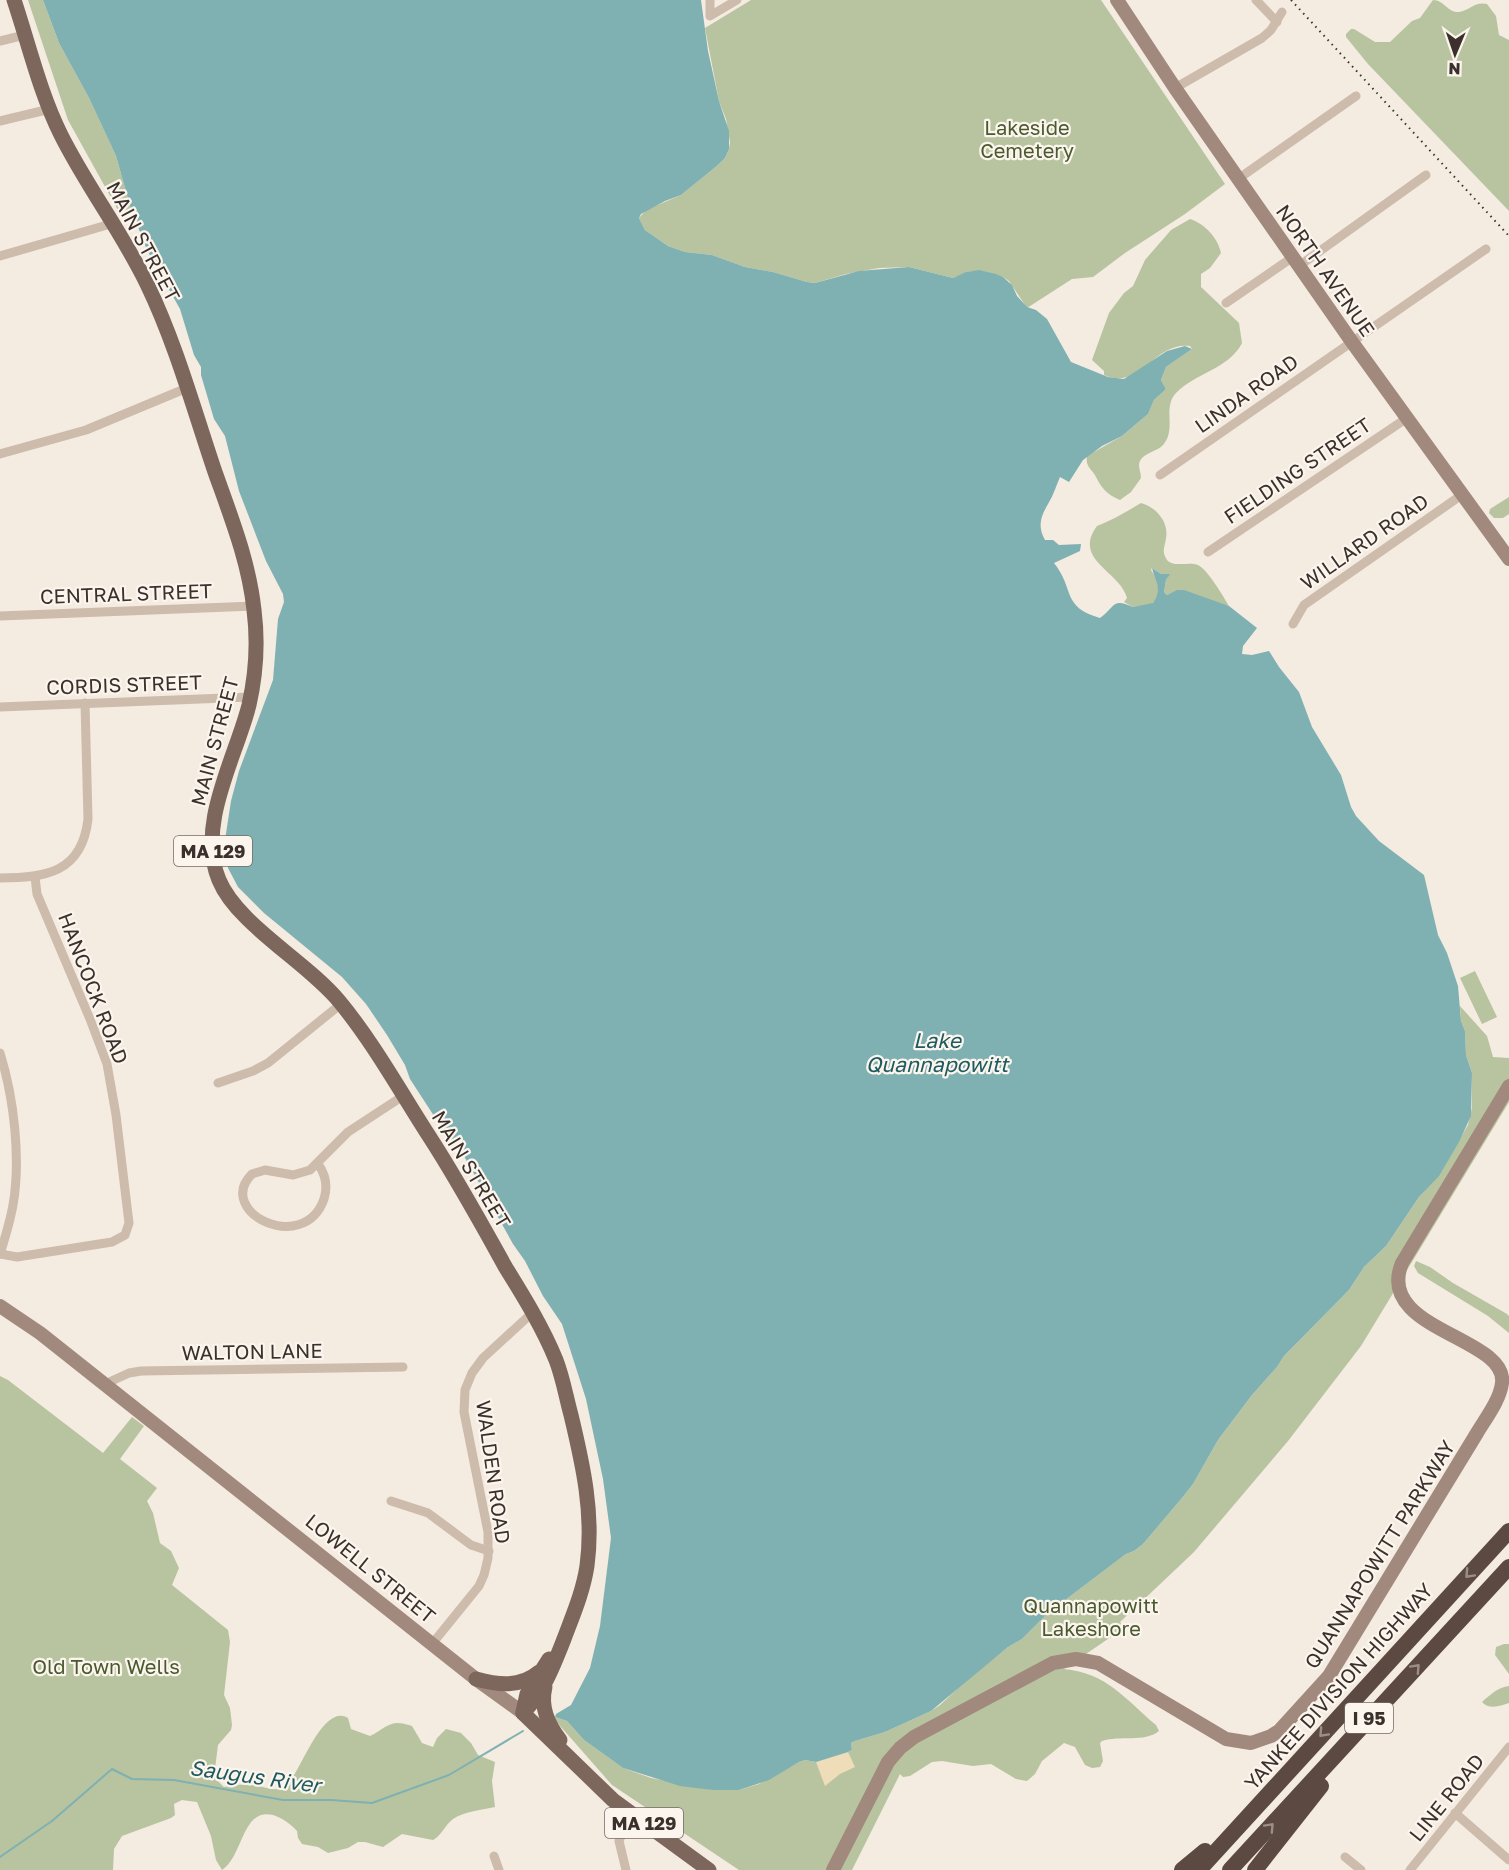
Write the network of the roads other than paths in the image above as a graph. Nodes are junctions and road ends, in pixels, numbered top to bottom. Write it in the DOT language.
graph roads {
  1 [pos="15,0"];
  2 [pos="710,0"];
  3 [pos="737,0"];
  4 [pos="1118,0"];
  5 [pos="1256,0"];
  6 [pos="1282,12"];
  7 [pos="1277,22"];
  8 [pos="25,35"];
  9 [pos="0,41"];
  10 [pos="1174,88"];
  11 [pos="1356,96"];
  12 [pos="50,109"];
  13 [pos="0,121"];
  14 [pos="1426,176"];
  15 [pos="1238,179"];
  16 [pos="114,223"];
  17 [pos="1486,249"];
  18 [pos="0,256"];
  19 [pos="1296,261"];
  20 [pos="1226,303"];
  21 [pos="1352,342"];
  22 [pos="187,388"];
  23 [pos="1407,418"];
  24 [pos="0,454"];
  25 [pos="1160,475"];
  26 [pos="1463,494"];
  27 [pos="1208,552"];
  28 [pos="1509,559"];
  29 [pos="254,606"];
  30 [pos="0,616"];
  31 [pos="1293,624"];
  32 [pos="250,697"];
  33 [pos="85,704"];
  34 [pos="0,707"];
  35 [pos="0,878"];
  36 [pos="35,878"];
  37 [pos="341,1004"];
  38 [pos="0,1053"];
  39 [pos="218,1083"];
  40 [pos="1509,1086"];
  41 [pos="403,1096"];
  42 [pos="318,1164"];
  43 [pos="0,1254"];
  44 [pos="0,1306"];
  45 [pos="532,1313"];
  46 [pos="403,1367"];
  47 [pos="105,1384"];
  48 [pos="391,1501"];
  49 [pos="1509,1531"];
  50 [pos="489,1551"];
  51 [pos="1509,1567"];
  52 [pos="564,1637"];
  53 [pos="432,1644"];
  54 [pos="541,1670"];
  55 [pos="476,1679"];
  56 [pos="545,1686"];
  57 [pos="1395,1690"];
  58 [pos="523,1713"];
  59 [pos="1509,1747"];
  60 [pos="583,1771"];
  61 [pos="1258,1805"];
  62 [pos="1455,1813"];
  63 [pos="630,1814"];
  64 [pos="494,1856"];
  65 [pos="1345,1857"];
  66 [pos="1509,1860"];
  67 [pos="499,1870"];
  68 [pos="626,1870"];
  69 [pos="709,1870"];
  70 [pos="833,1870"];
  71 [pos="1182,1870"];
  72 [pos="1199,1870"];
  73 [pos="1230,1870"];
  74 [pos="1255,1870"];
  75 [pos="1361,1870"];
  76 [pos="1410,1870"];
  1 -- 8 [label="main road, MAIN STREET / MA 129"];
  2 -- 3 [label="street"];
  4 -- 10 [label="street, NORTH AVENUE"];
  5 -- 7 [label="street"];
  6 -- 7 [label="street"];
  7 -- 10 [label="street"];
  8 -- 9 [label="street"];
  8 -- 12 [label="main road, MAIN STREET / MA 129"];
  10 -- 15 [label="street, NORTH AVENUE"];
  11 -- 15 [label="street"];
  12 -- 13 [label="street"];
  12 -- 16 [label="main road, MAIN STREET / MA 129"];
  14 -- 19 [label="street"];
  15 -- 19 [label="street, NORTH AVENUE"];
  16 -- 18 [label="street"];
  16 -- 22 [label="main road, MAIN STREET / MA 129"];
  17 -- 21 [label="street, LINDA ROAD"];
  19 -- 20 [label="street"];
  19 -- 21 [label="street, NORTH AVENUE"];
  21 -- 23 [label="street, NORTH AVENUE"];
  21 -- 25 [label="street, LINDA ROAD"];
  22 -- 24 [label="street"];
  22 -- 29 [label="main road, MAIN STREET / MA 129"];
  23 -- 26 [label="street, NORTH AVENUE"];
  23 -- 27 [label="street, FIELDING STREET"];
  26 -- 28 [label="street, NORTH AVENUE"];
  26 -- 31 [label="street, WILLARD ROAD"];
  29 -- 30 [label="street, CENTRAL STREET"];
  29 -- 32 [label="main road, MAIN STREET / MA 129"];
  32 -- 33 [label="street, CORDIS STREET"];
  32 -- 37 [label="main road, MAIN STREET / MA 129"];
  33 -- 34 [label="street, CORDIS STREET"];
  33 -- 36 [label="street"];
  35 -- 36 [label="street"];
  36 -- 43 [label="street, HANCOCK ROAD"];
  37 -- 39 [label="street"];
  37 -- 41 [label="main road, MAIN STREET / MA 129"];
  38 -- 43 [label="street"];
  40 -- 70 [label="street, QUANNAPOWITT PARKWAY"];
  41 -- 42 [label="street"];
  41 -- 45 [label="main road, MAIN STREET / MA 129"];
  42 -- 42 [label="street"];
  44 -- 47 [label="street, LOWELL STREET"];
  45 -- 50 [label="street, WALDEN ROAD"];
  45 -- 52 [label="main road, MAIN STREET / MA 129"];
  46 -- 47 [label="street, WALTON LANE"];
  47 -- 53 [label="street, LOWELL STREET"];
  48 -- 50 [label="street"];
  49 -- 61 [label="highway, YANKEE DIVISION HIGHWAY / I 95, one-way"];
  50 -- 53 [label="street, WALDEN ROAD"];
  57 -- 51 [label="highway, I 95, one-way"];
  52 -- 54 [label="main road, MAIN STREET / MA 129"];
  52 -- 56 [label="main road, MAIN STREET / MA 129"];
  53 -- 55 [label="street, LOWELL STREET"];
  54 -- 55 [label="main road"];
  54 -- 58 [label="main road, MAIN STREET / MA 129"];
  55 -- 58 [label="street, LOWELL STREET"];
  56 -- 58 [label="main road, MAIN STREET"];
  56 -- 60 [label="main road, MA 129"];
  73 -- 57 [label="highway, I 95, one-way"];
  57 -- 74 [label="highway"];
  58 -- 60 [label="main road, LOWELL STREET / MA 129"];
  59 -- 62 [label="street, LINE ROAD"];
  60 -- 63 [label="main road, LOWELL STREET / MA 129"];
  61 -- 71 [label="highway"];
  61 -- 72 [label="highway, YANKEE DIVISION HIGHWAY / I 95"];
  62 -- 66 [label="street"];
  62 -- 76 [label="street, LINE ROAD"];
  63 -- 68 [label="street"];
  63 -- 69 [label="main road, LOWELL STREET / MA 129"];
  64 -- 67 [label="street"];
  65 -- 75 [label="street"];
}
